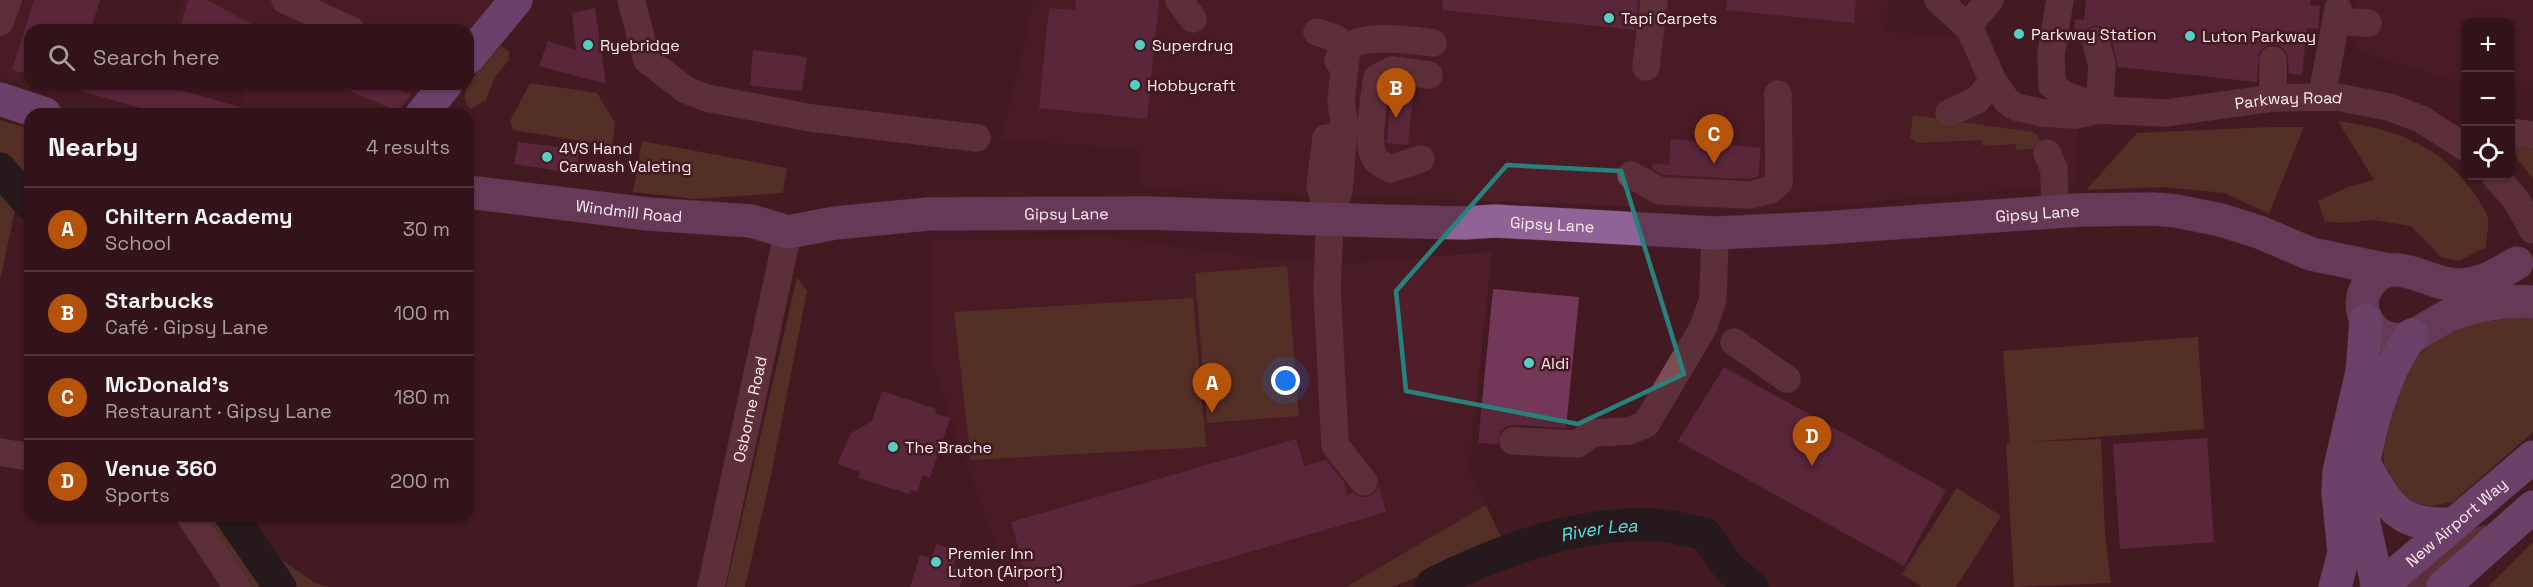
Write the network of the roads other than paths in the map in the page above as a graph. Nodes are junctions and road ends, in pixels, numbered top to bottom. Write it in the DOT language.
graph roads {
  1 [pos="8,0"];
  2 [pos="285,0"];
  3 [pos="516,0"];
  4 [pos="631,0"];
  5 [pos="1654,0"];
  6 [pos="1990,0"];
  7 [pos="2060,0"];
  8 [pos="1941,2"];
  9 [pos="0,22"];
  10 [pos="338,24"];
  11 [pos="2368,24"];
  12 [pos="1970,29"];
  13 [pos="1317,32"];
  14 [pos="2096,41"];
  15 [pos="1433,43"];
  16 [pos="474,51"];
  17 [pos="1346,55"];
  18 [pos="2283,61"];
  19 [pos="1646,67"];
  20 [pos="1429,75"];
  21 [pos="1993,81"];
  22 [pos="441,90"];
  23 [pos="1778,94"];
  24 [pos="2322,96"];
  25 [pos="2284,98"];
  26 [pos="0,99"];
  27 [pos="27,108"];
  28 [pos="427,108"];
  29 [pos="2101,110"];
  30 [pos="1950,113"];
  31 [pos="2421,119"];
  32 [pos="2461,125"];
  33 [pos="2515,133"];
  34 [pos="2533,135"];
  35 [pos="977,138"];
  36 [pos="2461,145"];
  37 [pos="2047,153"];
  38 [pos="1421,159"];
  39 [pos="1631,175"];
  40 [pos="2498,180"];
  41 [pos="474,193"];
  42 [pos="2055,212"];
  43 [pos="1329,219"];
  44 [pos="2533,231"];
  45 [pos="788,232"];
  46 [pos="1715,233"];
  47 [pos="2525,252"];
  48 [pos="2311,254"];
  49 [pos="2403,273"];
  50 [pos="2533,301"];
  51 [pos="2364,315"];
  52 [pos="1703,328"];
  53 [pos="2417,332"];
  54 [pos="1787,379"];
  55 [pos="1513,441"];
  56 [pos="0,452"];
  57 [pos="24,456"];
  58 [pos="2533,456"];
  59 [pos="2365,465"];
  60 [pos="1364,482"];
  61 [pos="2523,516"];
  62 [pos="194,522"];
  63 [pos="2453,524"];
  64 [pos="2344,553"];
  65 [pos="237,587"];
  66 [pos="711,587"];
  67 [pos="2335,587"];
  68 [pos="2372,587"];
  69 [pos="2379,587"];
  70 [pos="2414,587"];
  71 [pos="2443,587"];
  1 -- 9 [label="street"];
  2 -- 10 [label="street"];
  3 -- 16 [label="highway"];
  4 -- 35 [label="street"];
  5 -- 19 [label="street"];
  6 -- 12 [label="street"];
  7 -- 29 [label="street"];
  8 -- 12 [label="street"];
  11 -- 24 [label="street"];
  12 -- 21 [label="street"];
  13 -- 17 [label="street"];
  14 -- 29 [label="street"];
  15 -- 17 [label="street"];
  17 -- 43 [label="street"];
  17 -- 43 [label="street"];
  18 -- 25 [label="street"];
  20 -- 38 [label="street"];
  21 -- 29 [label="street"];
  21 -- 30 [label="street"];
  22 -- 28 [label="highway"];
  23 -- 39 [label="street"];
  24 -- 25 [label="street, Parkway Road"];
  24 -- 31 [label="street, Parkway Road"];
  25 -- 29 [label="street, Parkway Road"];
  26 -- 27 [label="highway"];
  31 -- 32 [label="street"];
  31 -- 36 [label="street, Parkway Road"];
  33 -- 34 [label="street"];
  37 -- 42 [label="street"];
  40 -- 44 [label="street"];
  41 -- 45 [label="main road, Windmill Road"];
  42 -- 46 [label="main road, Gipsy Lane"];
  42 -- 48 [label="main road, Gipsy Lane"];
  43 -- 45 [label="main road, Gipsy Lane"];
  43 -- 46 [label="main road, Gipsy Lane"];
  43 -- 60 [label="street"];
  45 -- 66 [label="street, Osborne Road"];
  46 -- 52 [label="street"];
  47 -- 49 [label="main road, Gipsy Lane"];
  47 -- 50 [label="main road"];
  48 -- 49 [label="main road, Gipsy Lane"];
  48 -- 51 [label="main road, Gipsy Lane"];
  49 -- 51 [label="main road"];
  49 -- 53 [label="main road"];
  50 -- 53 [label="main road"];
  51 -- 53 [label="main road"];
  51 -- 64 [label="highway"];
  52 -- 54 [label="street"];
  52 -- 55 [label="street"];
  53 -- 59 [label="highway"];
  56 -- 57 [label="street"];
  58 -- 63 [label="highway, New Airport Way"];
  59 -- 63 [label="highway"];
  59 -- 69 [label="highway"];
  61 -- 70 [label="street"];
  61 -- 71 [label="highway"];
  62 -- 65 [label="street"];
  63 -- 69 [label="highway, New Airport Way"];
  64 -- 67 [label="highway"];
  64 -- 68 [label="street"];
}
